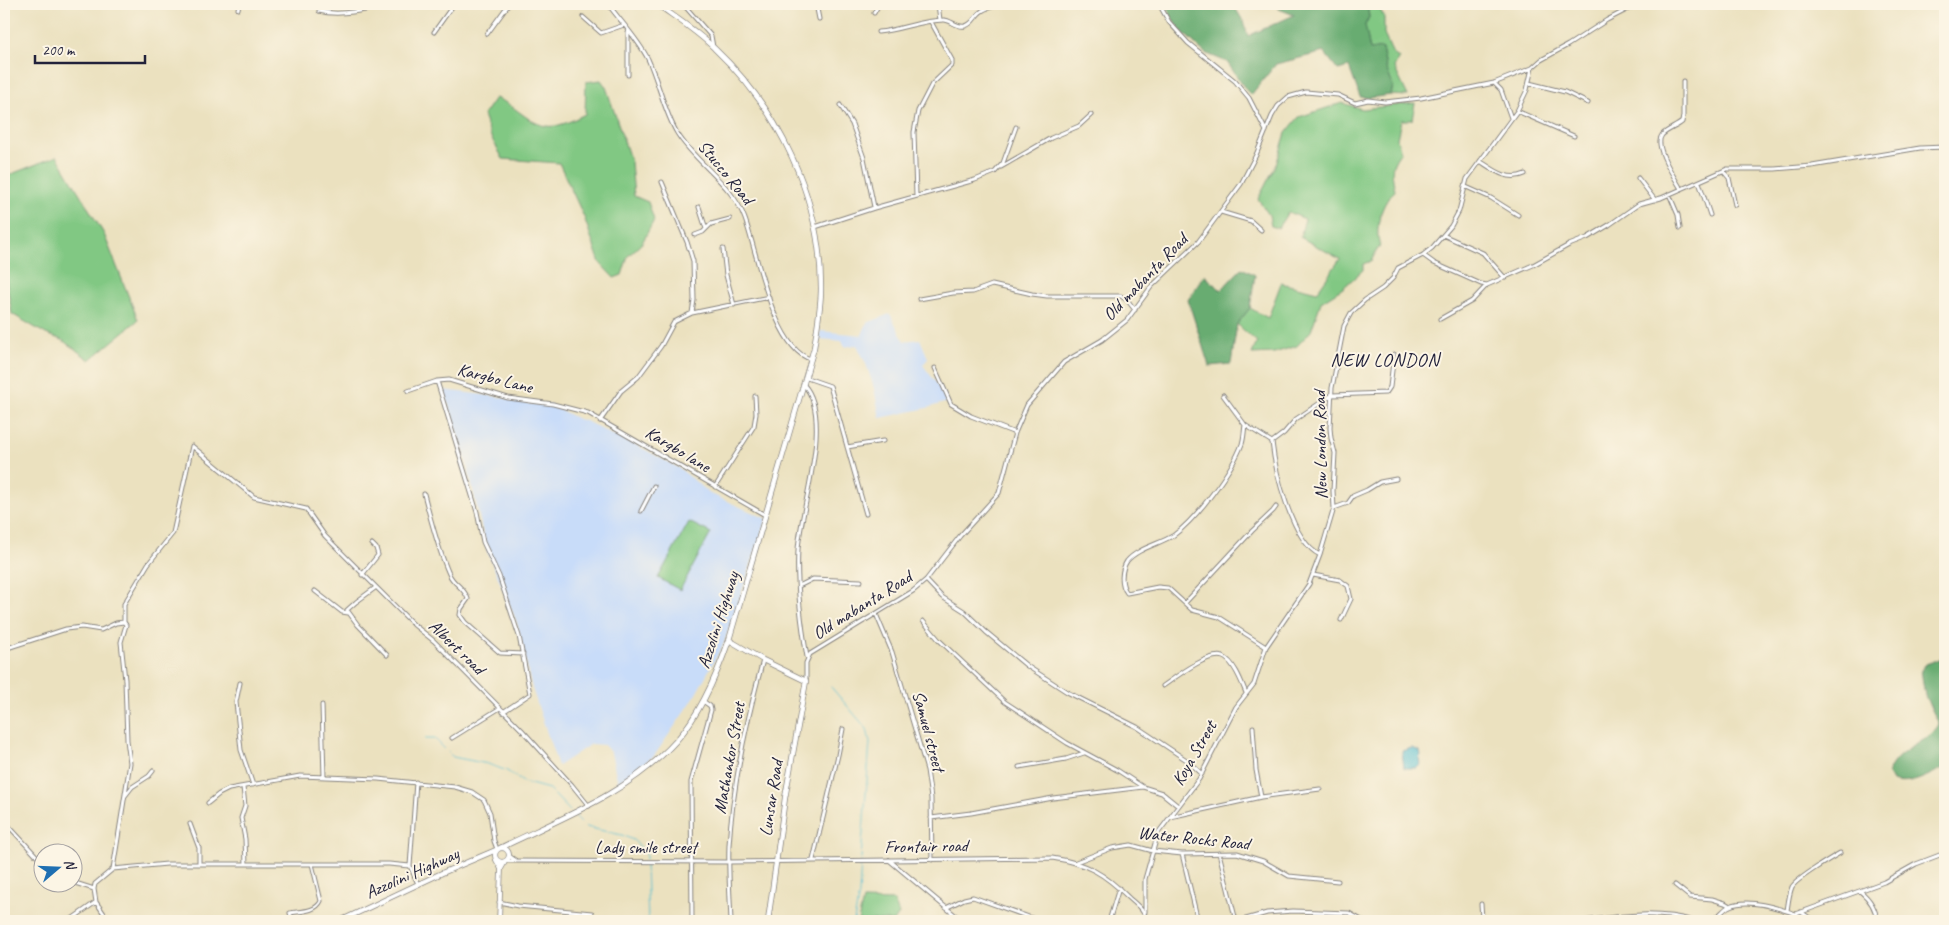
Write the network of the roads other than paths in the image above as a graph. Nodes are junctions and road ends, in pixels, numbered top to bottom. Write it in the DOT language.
graph roads {
  1 [pos="239,4"];
  2 [pos="391,4"];
  3 [pos="454,4"];
  4 [pos="509,4"];
  5 [pos="608,4"];
  6 [pos="657,4"];
  7 [pos="684,4"];
  8 [pos="816,4"];
  9 [pos="879,4"];
  10 [pos="938,4"];
  11 [pos="980,4"];
  12 [pos="1000,4"];
  13 [pos="1159,4"];
  14 [pos="1638,4"];
  15 [pos="238,9"];
  16 [pos="319,10"];
  17 [pos="982,11"];
  18 [pos="874,13"];
  19 [pos="583,17"];
  20 [pos="819,19"];
  21 [pos="940,20"];
  22 [pos="931,22"];
  23 [pos="624,25"];
  24 [pos="628,31"];
  25 [pos="434,32"];
  26 [pos="878,32"];
  27 [pos="487,34"];
  28 [pos="713,47"];
  29 [pos="1532,68"];
  30 [pos="628,75"];
  31 [pos="1683,81"];
  32 [pos="1494,83"];
  33 [pos="1529,83"];
  34 [pos="1588,103"];
  35 [pos="840,105"];
  36 [pos="1517,112"];
  37 [pos="1091,115"];
  38 [pos="1511,118"];
  39 [pos="1016,127"];
  40 [pos="1266,131"];
  41 [pos="1574,136"];
  42 [pos="1945,147"];
  43 [pos="1480,161"];
  44 [pos="1001,167"];
  45 [pos="1724,172"];
  46 [pos="1525,174"];
  47 [pos="1638,178"];
  48 [pos="662,182"];
  49 [pos="1699,182"];
  50 [pos="1464,186"];
  51 [pos="1681,189"];
  52 [pos="1669,194"];
  53 [pos="916,196"];
  54 [pos="1655,200"];
  55 [pos="1735,205"];
  56 [pos="699,207"];
  57 [pos="874,208"];
  58 [pos="1221,212"];
  59 [pos="1518,215"];
  60 [pos="1710,216"];
  61 [pos="730,219"];
  62 [pos="815,227"];
  63 [pos="1680,228"];
  64 [pos="706,230"];
  65 [pos="1261,230"];
  66 [pos="695,235"];
  67 [pos="1443,235"];
  68 [pos="723,249"];
  69 [pos="1423,255"];
  70 [pos="1505,278"];
  71 [pos="1487,286"];
  72 [pos="769,297"];
  73 [pos="918,299"];
  74 [pos="734,305"];
  75 [pos="1135,310"];
  76 [pos="692,313"];
  77 [pos="1440,320"];
  78 [pos="1394,354"];
  79 [pos="812,359"];
  80 [pos="935,368"];
  81 [pos="806,378"];
  82 [pos="437,380"];
  83 [pos="804,385"];
  84 [pos="408,391"];
  85 [pos="1332,395"];
  86 [pos="756,396"];
  87 [pos="1223,396"];
  88 [pos="576,411"];
  89 [pos="600,421"];
  90 [pos="1245,425"];
  91 [pos="1015,434"];
  92 [pos="883,441"];
  93 [pos="1272,442"];
  94 [pos="847,447"];
  95 [pos="1396,479"];
  96 [pos="654,486"];
  97 [pos="715,487"];
  98 [pos="424,494"];
  99 [pos="1276,507"];
  100 [pos="1334,508"];
  101 [pos="641,511"];
  102 [pos="866,514"];
  103 [pos="766,515"];
  104 [pos="372,544"];
  105 [pos="1320,555"];
  106 [pos="362,575"];
  107 [pos="1312,575"];
  108 [pos="926,580"];
  109 [pos="861,581"];
  110 [pos="799,586"];
  111 [pos="375,588"];
  112 [pos="315,591"];
  113 [pos="1185,603"];
  114 [pos="348,613"];
  115 [pos="876,614"];
  116 [pos="1341,620"];
  117 [pos="124,622"];
  118 [pos="923,622"];
  119 [pos="729,640"];
  120 [pos="1266,647"];
  121 [pos="4,649"];
  122 [pos="523,654"];
  123 [pos="387,655"];
  124 [pos="808,658"];
  125 [pos="763,660"];
  126 [pos="806,681"];
  127 [pos="240,683"];
  128 [pos="1164,686"];
  129 [pos="1246,693"];
  130 [pos="702,700"];
  131 [pos="322,705"];
  132 [pos="500,708"];
  133 [pos="503,712"];
  134 [pos="1253,727"];
  135 [pos="842,729"];
  136 [pos="452,738"];
  137 [pos="1085,753"];
  138 [pos="1019,767"];
  139 [pos="154,771"];
  140 [pos="1202,774"];
  141 [pos="324,777"];
  142 [pos="416,782"];
  143 [pos="253,784"];
  144 [pos="244,787"];
  145 [pos="1143,787"];
  146 [pos="1320,789"];
  147 [pos="4,791"];
  148 [pos="124,796"];
  149 [pos="1261,797"];
  150 [pos="208,803"];
  151 [pos="589,806"];
  152 [pos="1178,806"];
  153 [pos="931,818"];
  154 [pos="1170,818"];
  155 [pos="5,822"];
  156 [pos="190,824"];
  157 [pos="512,842"];
  158 [pos="498,849"];
  159 [pos="32,851"];
  160 [pos="1153,851"];
  161 [pos="1219,853"];
  162 [pos="1840,853"];
  163 [pos="1945,853"];
  164 [pos="1182,854"];
  165 [pos="484,856"];
  166 [pos="507,858"];
  167 [pos="496,859"];
  168 [pos="812,860"];
  169 [pos="888,860"];
  170 [pos="932,860"];
  171 [pos="692,861"];
  172 [pos="776,861"];
  173 [pos="729,862"];
  174 [pos="1076,863"];
  175 [pos="199,864"];
  176 [pos="246,864"];
  177 [pos="312,864"];
  178 [pos="410,866"];
  179 [pos="113,869"];
  180 [pos="501,869"];
  181 [pos="1338,881"];
  182 [pos="82,885"];
  183 [pos="418,885"];
  184 [pos="1675,885"];
  185 [pos="1119,888"];
  186 [pos="94,889"];
  187 [pos="1860,891"];
  188 [pos="96,902"];
  189 [pos="499,902"];
  190 [pos="1481,904"];
  191 [pos="1730,906"];
  192 [pos="946,908"];
  193 [pos="1787,911"];
  194 [pos="1145,912"];
  195 [pos="1801,912"];
  196 [pos="592,913"];
  197 [pos="1796,914"];
  198 [pos="69,921"];
  199 [pos="109,921"];
  200 [pos="294,921"];
  201 [pos="340,921"];
  202 [pos="499,921"];
  203 [pos="692,921"];
  204 [pos="730,921"];
  205 [pos="768,921"];
  206 [pos="962,921"];
  207 [pos="1040,921"];
  208 [pos="1109,921"];
  209 [pos="1147,921"];
  210 [pos="1198,921"];
  211 [pos="1238,921"];
  212 [pos="1363,921"];
  213 [pos="1476,921"];
  214 [pos="1583,921"];
  215 [pos="1693,921"];
  216 [pos="1708,921"];
  217 [pos="1785,921"];
  218 [pos="1814,921"];
  219 [pos="1877,921"];
  1 -- 15 [label="street"];
  2 -- 16 [label="street"];
  3 -- 25 [label="street"];
  4 -- 27 [label="street"];
  5 -- 23 [label="street, Stucco Road"];
  6 -- 28 [label="main road, Azzolini Highway"];
  7 -- 28 [label="street"];
  8 -- 20 [label="street"];
  9 -- 18 [label="street"];
  10 -- 21 [label="street"];
  11 -- 17 [label="street"];
  12 -- 17 [label="street"];
  13 -- 40 [label="street"];
  14 -- 29 [label="street, Old mabanta Road"];
  17 -- 21 [label="street"];
  19 -- 23 [label="street"];
  21 -- 22 [label="street"];
  22 -- 26 [label="street"];
  22 -- 53 [label="street"];
  23 -- 24 [label="street, Stucco Road"];
  24 -- 30 [label="street"];
  24 -- 72 [label="street, Stucco Road"];
  28 -- 62 [label="main road, Azzolini Highway"];
  29 -- 32 [label="street, Old mabanta Road"];
  29 -- 33 [label="street, New London Road"];
  31 -- 51 [label="street"];
  32 -- 38 [label="street"];
  32 -- 40 [label="street, Old mabanta Road"];
  33 -- 34 [label="street"];
  33 -- 36 [label="street, New London Road"];
  35 -- 57 [label="street"];
  36 -- 38 [label="street, New London Road"];
  36 -- 41 [label="street"];
  37 -- 44 [label="street"];
  38 -- 43 [label="street, New London Road"];
  39 -- 44 [label="street"];
  40 -- 58 [label="street, Old mabanta Road"];
  42 -- 45 [label="street"];
  43 -- 46 [label="street"];
  43 -- 50 [label="street, New London Road"];
  44 -- 53 [label="street"];
  45 -- 49 [label="street"];
  45 -- 55 [label="street"];
  47 -- 54 [label="street"];
  48 -- 76 [label="street"];
  49 -- 51 [label="street"];
  49 -- 60 [label="street"];
  50 -- 59 [label="street"];
  50 -- 67 [label="street, New London Road"];
  51 -- 52 [label="street"];
  52 -- 54 [label="street"];
  52 -- 63 [label="street"];
  53 -- 57 [label="street"];
  54 -- 70 [label="street"];
  56 -- 64 [label="street"];
  57 -- 62 [label="street"];
  58 -- 65 [label="street"];
  58 -- 75 [label="street, Old mabanta Road"];
  61 -- 64 [label="street"];
  62 -- 79 [label="main road, Azzolini Highway"];
  64 -- 66 [label="street"];
  67 -- 69 [label="street, New London Road"];
  67 -- 70 [label="street"];
  68 -- 74 [label="street"];
  69 -- 71 [label="street"];
  69 -- 85 [label="street, New London Road"];
  70 -- 71 [label="street"];
  71 -- 77 [label="street"];
  72 -- 74 [label="street"];
  72 -- 79 [label="street, Stucco Road"];
  73 -- 75 [label="street"];
  74 -- 76 [label="street"];
  75 -- 91 [label="street, Old mabanta Road"];
  76 -- 89 [label="street"];
  78 -- 85 [label="street"];
  79 -- 81 [label="main road, Azzolini Highway"];
  80 -- 91 [label="street"];
  81 -- 83 [label="main road, Azzolini Highway"];
  81 -- 94 [label="street"];
  82 -- 84 [label="street, Kargbo Lane"];
  82 -- 88 [label="street, Kargbo Lane"];
  82 -- 122 [label="street"];
  83 -- 103 [label="main road, Azzolini Highway"];
  83 -- 110 [label="street"];
  85 -- 93 [label="street"];
  85 -- 100 [label="street, New London Road"];
  86 -- 97 [label="street"];
  87 -- 90 [label="street"];
  88 -- 89 [label="street, Kargbo lane"];
  89 -- 97 [label="street, Kargbo lane"];
  90 -- 93 [label="street"];
  90 -- 113 [label="street"];
  91 -- 108 [label="street, Old mabanta Road"];
  92 -- 94 [label="street"];
  93 -- 105 [label="street"];
  94 -- 102 [label="street"];
  95 -- 100 [label="street"];
  96 -- 101 [label="street"];
  97 -- 103 [label="street, Kargbo lane"];
  98 -- 122 [label="street"];
  99 -- 113 [label="street"];
  100 -- 105 [label="street, New London Road"];
  103 -- 119 [label="main road, Azzolini Highway"];
  104 -- 106 [label="street"];
  105 -- 107 [label="street, New London Road"];
  106 -- 111 [label="street, Albert road"];
  106 -- 117 [label="street, Albert road"];
  107 -- 116 [label="street"];
  107 -- 120 [label="street, New London Road"];
  108 -- 115 [label="street, Old mabanta Road"];
  108 -- 140 [label="street"];
  109 -- 110 [label="street"];
  110 -- 124 [label="street"];
  111 -- 114 [label="street"];
  111 -- 132 [label="street, Albert road"];
  112 -- 114 [label="street"];
  113 -- 120 [label="street"];
  114 -- 123 [label="street"];
  115 -- 124 [label="street, Old mabanta Road"];
  115 -- 153 [label="street, Samuel street"];
  117 -- 121 [label="street"];
  117 -- 148 [label="street"];
  118 -- 137 [label="street"];
  119 -- 125 [label="main road"];
  119 -- 130 [label="main road, Azzolini Highway"];
  120 -- 129 [label="street, New London Road"];
  122 -- 133 [label="street"];
  124 -- 126 [label="street, Old mabanta Road"];
  125 -- 126 [label="main road"];
  125 -- 173 [label="street, Mathankor Street"];
  126 -- 172 [label="main road, Lunsar Road"];
  127 -- 143 [label="street"];
  128 -- 129 [label="street"];
  129 -- 140 [label="street, Koya Street"];
  130 -- 151 [label="main road, Azzolini Highway"];
  130 -- 171 [label="street"];
  131 -- 141 [label="street"];
  132 -- 133 [label="street, Albert road"];
  132 -- 136 [label="street"];
  133 -- 151 [label="street, Albert road"];
  134 -- 149 [label="street"];
  135 -- 168 [label="street"];
  137 -- 138 [label="street"];
  137 -- 145 [label="street"];
  139 -- 148 [label="street"];
  140 -- 152 [label="street, Koya Street"];
  141 -- 142 [label="street"];
  141 -- 143 [label="street"];
  142 -- 158 [label="street"];
  142 -- 178 [label="street"];
  143 -- 144 [label="street"];
  144 -- 150 [label="street"];
  144 -- 176 [label="street"];
  145 -- 152 [label="street"];
  145 -- 153 [label="street"];
  146 -- 149 [label="street"];
  147 -- 155 [label="street"];
  148 -- 179 [label="street"];
  149 -- 154 [label="street"];
  151 -- 157 [label="main road, Azzolini Highway"];
  152 -- 154 [label="street, Koya Street"];
  153 -- 170 [label="street, Samuel street"];
  154 -- 160 [label="street, Koya Street"];
  155 -- 159 [label="street"];
  156 -- 175 [label="street"];
  157 -- 158 [label="main road, Azzolini Highway"];
  157 -- 166 [label="main road"];
  158 -- 165 [label="main road, Azzolini Highway"];
  158 -- 166 [label="main road"];
  158 -- 167 [label="main road"];
  160 -- 164 [label="street, Water Rocks Road"];
  160 -- 174 [label="street, Water Rocks Road"];
  160 -- 194 [label="street, Koya Street"];
  161 -- 164 [label="street, Water Rocks Road"];
  161 -- 181 [label="street, Water Rocks Road"];
  161 -- 211 [label="street"];
  162 -- 193 [label="street"];
  163 -- 187 [label="street"];
  164 -- 210 [label="street"];
  165 -- 167 [label="main road"];
  165 -- 183 [label="main road, Azzolini Highway"];
  166 -- 167 [label="main road"];
  166 -- 171 [label="street, Lady smile street"];
  166 -- 180 [label="street"];
  167 -- 180 [label="street"];
  168 -- 169 [label="street, Frontair road"];
  168 -- 172 [label="street, Frontair road"];
  169 -- 170 [label="street, Frontair road"];
  169 -- 192 [label="street"];
  170 -- 174 [label="street, Frontair road"];
  171 -- 173 [label="street, Lady smile street"];
  171 -- 203 [label="street"];
  172 -- 173 [label="street, Lady smile street"];
  172 -- 205 [label="main road, Lunsar Road"];
  173 -- 204 [label="street"];
  174 -- 185 [label="street, Frontair road"];
  175 -- 176 [label="street"];
  175 -- 179 [label="street"];
  176 -- 177 [label="street"];
  177 -- 178 [label="street"];
  177 -- 200 [label="street"];
  178 -- 183 [label="street"];
  179 -- 186 [label="street"];
  180 -- 189 [label="street"];
  182 -- 186 [label="street"];
  183 -- 201 [label="main road, Azzolini Highway"];
  184 -- 191 [label="street"];
  185 -- 194 [label="street, Frontair road"];
  185 -- 208 [label="street"];
  186 -- 188 [label="street"];
  187 -- 195 [label="street"];
  187 -- 219 [label="street"];
  188 -- 198 [label="street"];
  188 -- 199 [label="street"];
  189 -- 196 [label="street"];
  189 -- 202 [label="street"];
  190 -- 213 [label="street"];
  191 -- 193 [label="street"];
  191 -- 216 [label="street"];
  192 -- 206 [label="street"];
  192 -- 207 [label="street"];
  193 -- 197 [label="street"];
  194 -- 209 [label="street, Koya Street"];
  195 -- 197 [label="street"];
  195 -- 218 [label="street"];
  197 -- 217 [label="street"];
  211 -- 212 [label="street"];
  214 -- 215 [label="street"];
}
